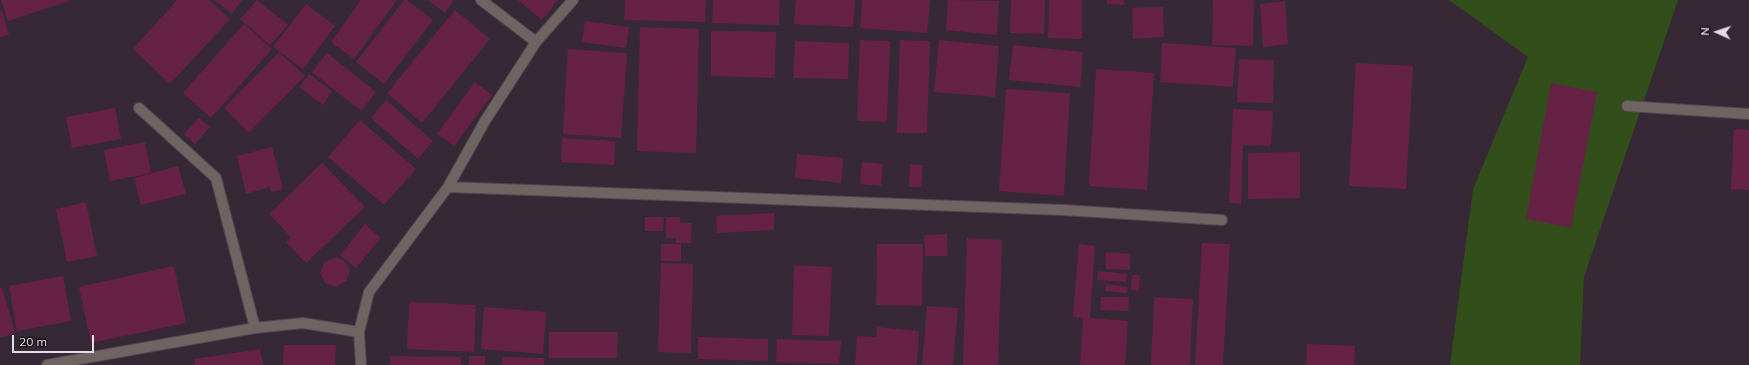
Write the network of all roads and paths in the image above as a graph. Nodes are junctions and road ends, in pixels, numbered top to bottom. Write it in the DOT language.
graph roads {
  1 [pos="481,0"];
  2 [pos="573,0"];
  3 [pos="536,42"];
  4 [pos="1627,106"];
  5 [pos="139,108"];
  6 [pos="1749,114"];
  7 [pos="448,187"];
  8 [pos="1222,220"];
  9 [pos="255,328"];
  10 [pos="359,332"];
  11 [pos="47,365"];
  12 [pos="361,365"];
  1 -- 3 [label="street"];
  2 -- 3 [label="street"];
  3 -- 7 [label="street"];
  4 -- 6 [label="street"];
  5 -- 9 [label="street"];
  7 -- 8 [label="street"];
  7 -- 10 [label="street"];
  9 -- 10 [label="street"];
  9 -- 11 [label="street"];
  10 -- 12 [label="street"];
}
